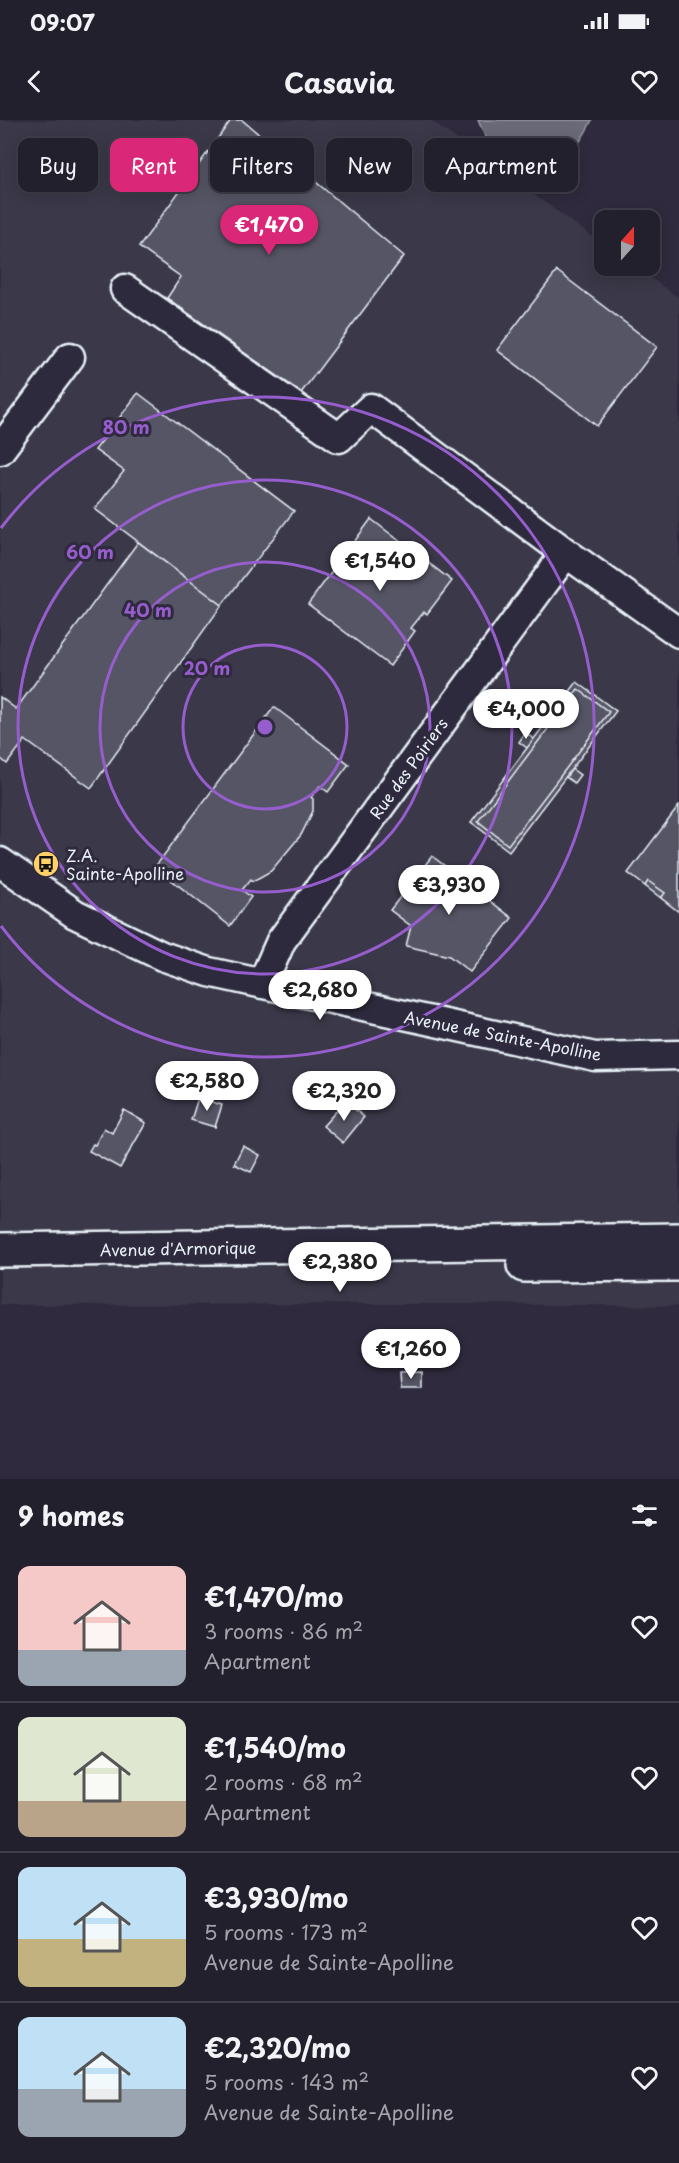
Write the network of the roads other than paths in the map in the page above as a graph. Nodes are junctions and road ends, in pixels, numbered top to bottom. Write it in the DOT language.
graph roads {
  1 [pos="125,289"];
  2 [pos="70,357"];
  3 [pos="0,450"];
  4 [pos="566,553"];
  5 [pos="679,633"];
  6 [pos="0,862"];
  7 [pos="262,984"];
  8 [pos="679,1054"];
  9 [pos="679,1240"];
  10 [pos="0,1250"];
  11 [pos="679,1264"];
  12 [pos="0,1270"];
  1 -- 4 [label="street"];
  2 -- 3 [label="street"];
  4 -- 5 [label="street"];
  4 -- 7 [label="street, Rue des Poiriers"];
  6 -- 7 [label="street, Avenue de Sainte-Apolline"];
  7 -- 8 [label="street, Avenue de Sainte-Apolline"];
  9 -- 10 [label="main road, Avenue d'Armorique"];
  11 -- 12 [label="main road, Avenue d'Armorique"];
}
